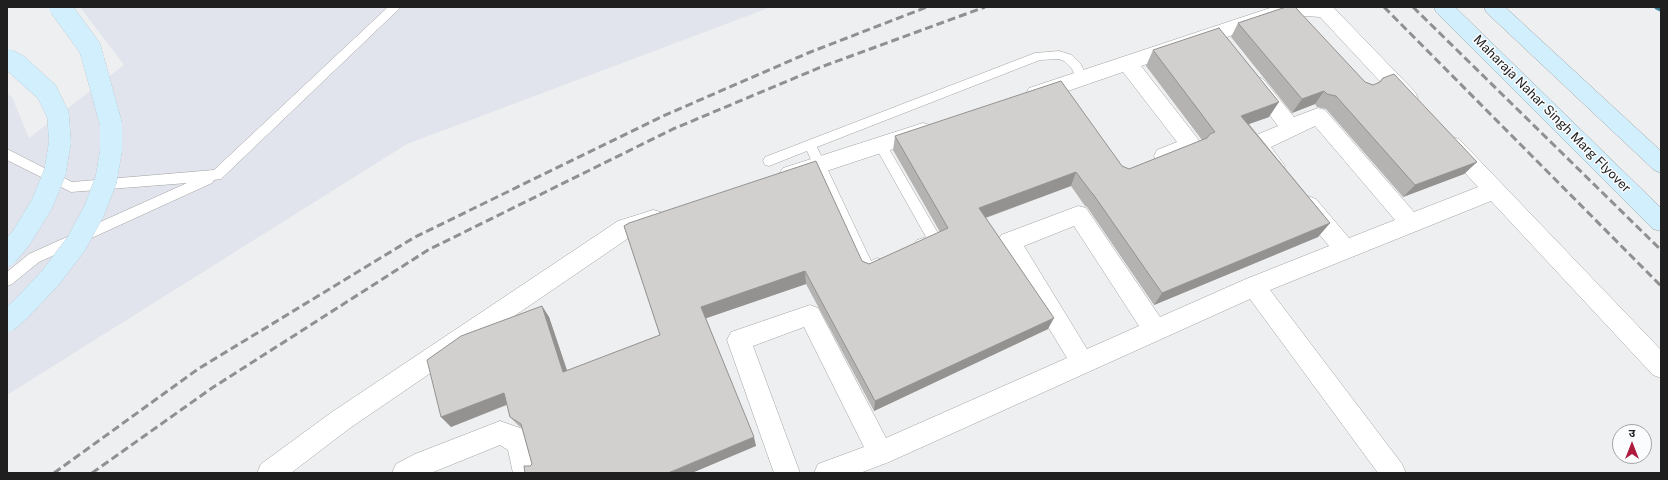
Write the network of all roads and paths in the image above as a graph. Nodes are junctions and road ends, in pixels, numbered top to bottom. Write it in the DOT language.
graph roads {
  1 [pos="60,7"];
  2 [pos="395,7"];
  3 [pos="1443,7"];
  4 [pos="1494,7"];
  5 [pos="1288,9"];
  6 [pos="1304,26"];
  7 [pos="1215,34"];
  8 [pos="1230,52"];
  9 [pos="7,60"];
  10 [pos="1127,63"];
  11 [pos="1245,70"];
  12 [pos="1082,78"];
  13 [pos="1062,85"];
  14 [pos="1018,100"];
  15 [pos="1075,104"];
  16 [pos="1424,115"];
  17 [pos="945,124"];
  18 [pos="1289,128"];
  19 [pos="1440,132"];
  20 [pos="810,145"];
  21 [pos="881,146"];
  22 [pos="7,154"];
  23 [pos="1150,162"];
  24 [pos="820,164"];
  25 [pos="1661,164"];
  26 [pos="769,170"];
  27 [pos="217,175"];
  28 [pos="1495,190"];
  29 [pos="669,214"];
  30 [pos="1661,222"];
  31 [pos="1411,224"];
  32 [pos="1346,250"];
  33 [pos="908,251"];
  34 [pos="7,255"];
  35 [pos="888,260"];
  36 [pos="7,280"];
  37 [pos="1254,286"];
  38 [pos="7,322"];
  39 [pos="1155,330"];
  40 [pos="1083,363"];
  41 [pos="1661,367"];
  42 [pos="880,453"];
  43 [pos="270,473"];
  44 [pos="405,473"];
  45 [pos="526,473"];
  46 [pos="787,473"];
  47 [pos="827,473"];
  48 [pos="1393,473"];
  1 -- 38 [label="main road, bridge"];
  2 -- 27 [label="lane"];
  3 -- 30 [label="main road, Maharaja Nahar Singh Marg Flyover"];
  4 -- 25 [label="main road"];
  5 -- 6 [label="street"];
  5 -- 7 [label="street"];
  5 -- 16 [label="street"];
  7 -- 8 [label="street"];
  7 -- 10 [label="street"];
  9 -- 34 [label="main road, bridge"];
  10 -- 12 [label="street"];
  10 -- 23 [label="street"];
  11 -- 18 [label="street"];
  12 -- 13 [label="street"];
  12 -- 20 [label="lane"];
  13 -- 14 [label="street"];
  13 -- 15 [label="street"];
  17 -- 21 [label="street"];
  18 -- 31 [label="street"];
  18 -- 32 [label="street"];
  19 -- 28 [label="street"];
  20 -- 24 [label="lane"];
  20 -- 26 [label="lane"];
  21 -- 24 [label="street"];
  21 -- 33 [label="lane"];
  22 -- 27 [label="lane"];
  24 -- 26 [label="street"];
  24 -- 35 [label="lane"];
  27 -- 36 [label="lane"];
  28 -- 31 [label="street"];
  28 -- 41 [label="street"];
  29 -- 43 [label="street"];
  31 -- 32 [label="street"];
  32 -- 37 [label="street"];
  37 -- 39 [label="street"];
  37 -- 48 [label="street"];
  39 -- 40 [label="street"];
  39 -- 40 [label="street"];
  40 -- 42 [label="street"];
  42 -- 46 [label="street"];
  42 -- 47 [label="street"];
  44 -- 45 [label="street"];
}
